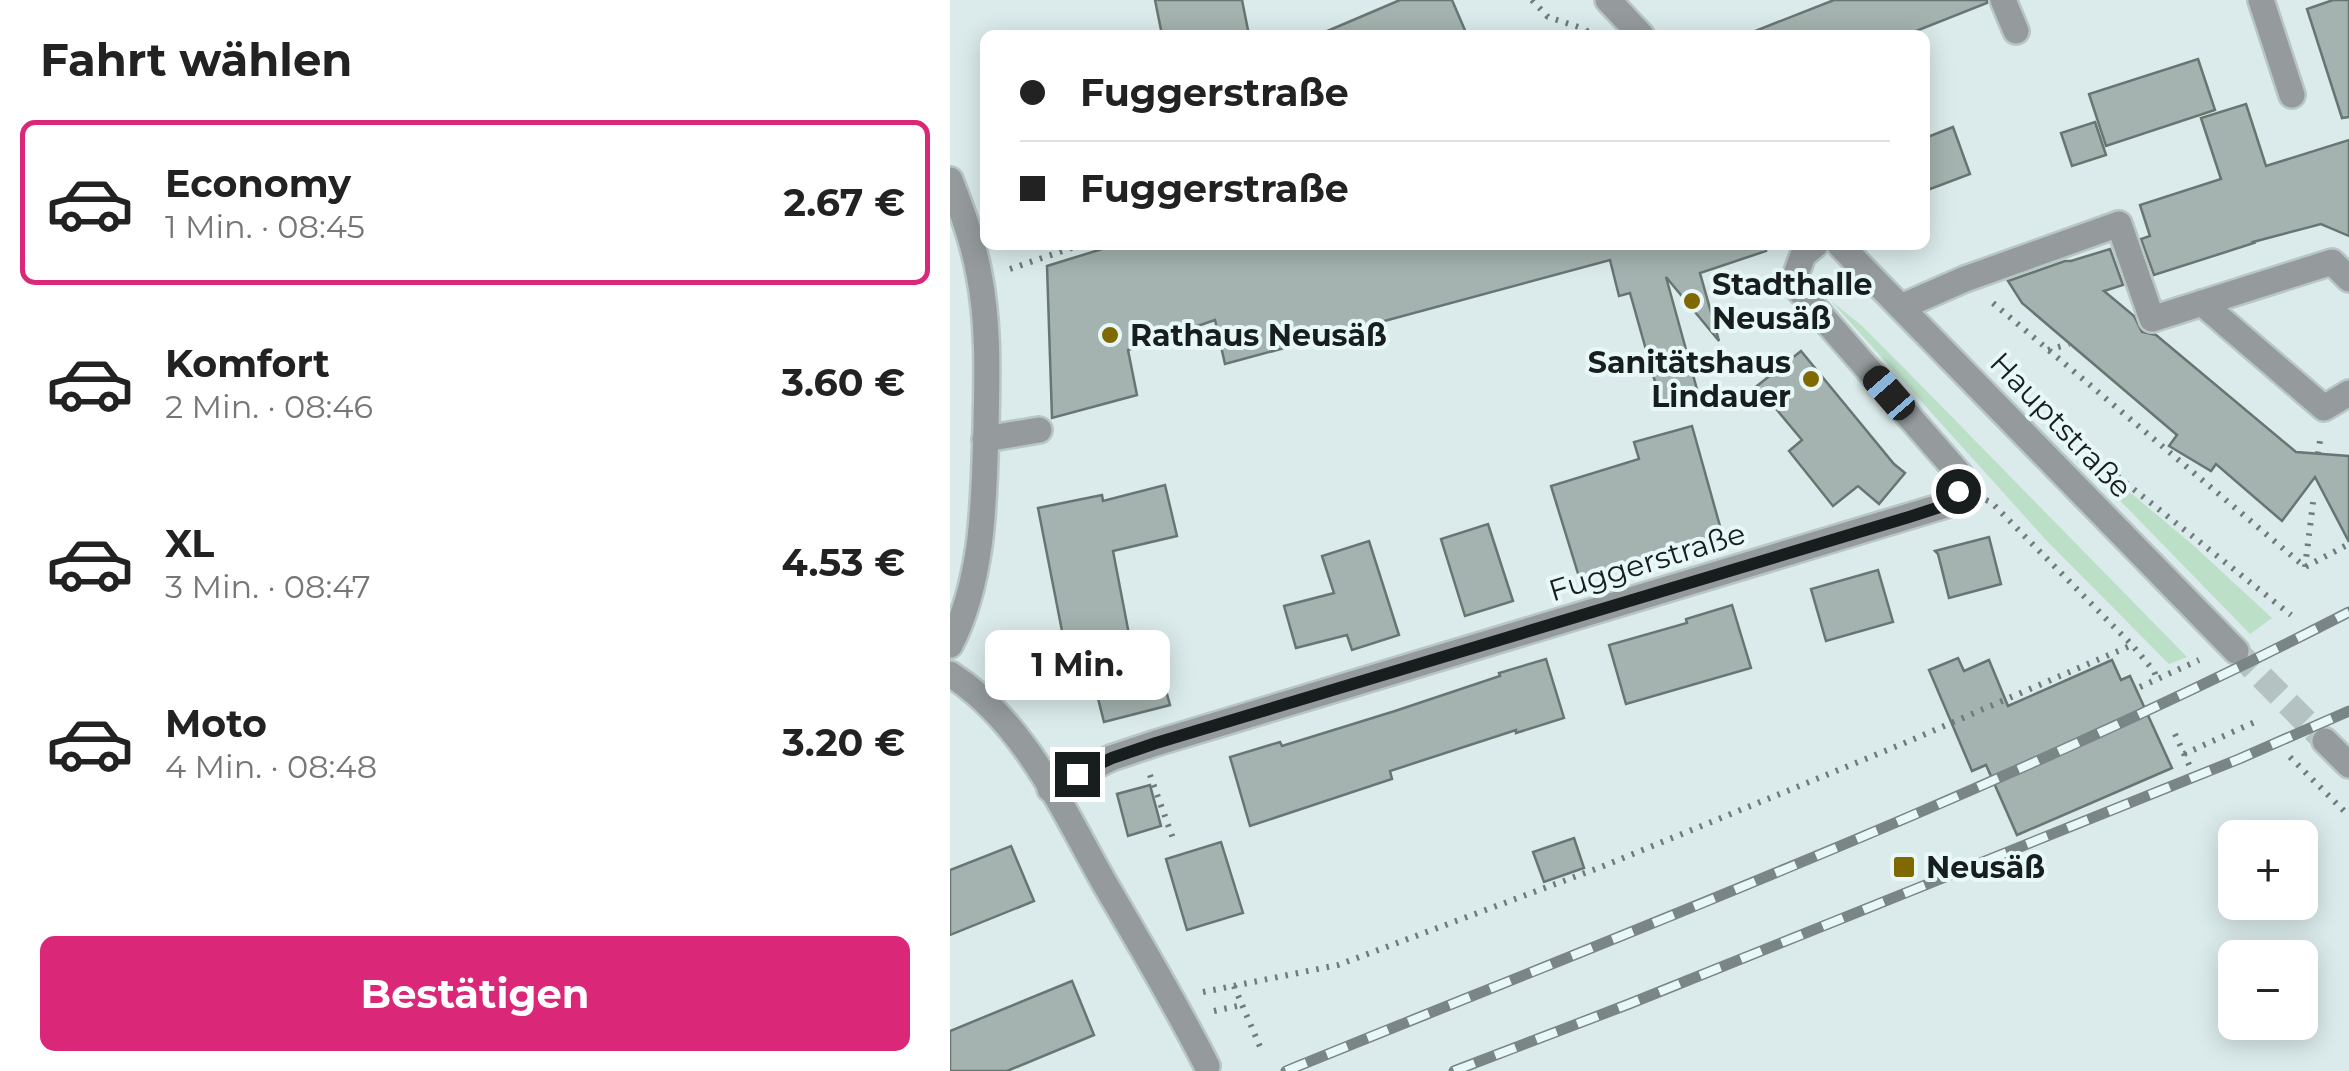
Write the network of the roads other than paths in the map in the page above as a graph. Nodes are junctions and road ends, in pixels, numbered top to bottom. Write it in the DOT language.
graph roads {
  1 [pos="1608,0"];
  2 [pos="2003,0"];
  3 [pos="2261,0"];
  4 [pos="1636,30"];
  5 [pos="2016,32"];
  6 [pos="2292,95"];
  7 [pos="950,180"];
  8 [pos="1810,250"];
  9 [pos="1845,250"];
  10 [pos="2349,279"];
  11 [pos="2202,303"];
  12 [pos="1900,308"];
  13 [pos="2349,393"];
  14 [pos="1038,430"];
  15 [pos="986,438"];
  16 [pos="950,644"];
  17 [pos="2236,651"];
  18 [pos="950,674"];
  19 [pos="2325,741"];
  20 [pos="2349,766"];
  21 [pos="1050,789"];
  22 [pos="1207,1066"];
  1 -- 4 [label="street"];
  2 -- 5 [label="street"];
  3 -- 6 [label="street"];
  7 -- 15 [label="street"];
  8 -- 21 [label="street, Fuggerstraße"];
  9 -- 12 [label="street, Hauptstraße"];
  10 -- 11 [label="street"];
  11 -- 12 [label="street"];
  11 -- 13 [label="street"];
  12 -- 17 [label="street, Hauptstraße"];
  14 -- 15 [label="street"];
  15 -- 16 [label="street"];
  18 -- 21 [label="street"];
  19 -- 20 [label="street"];
  21 -- 22 [label="street"];
}
